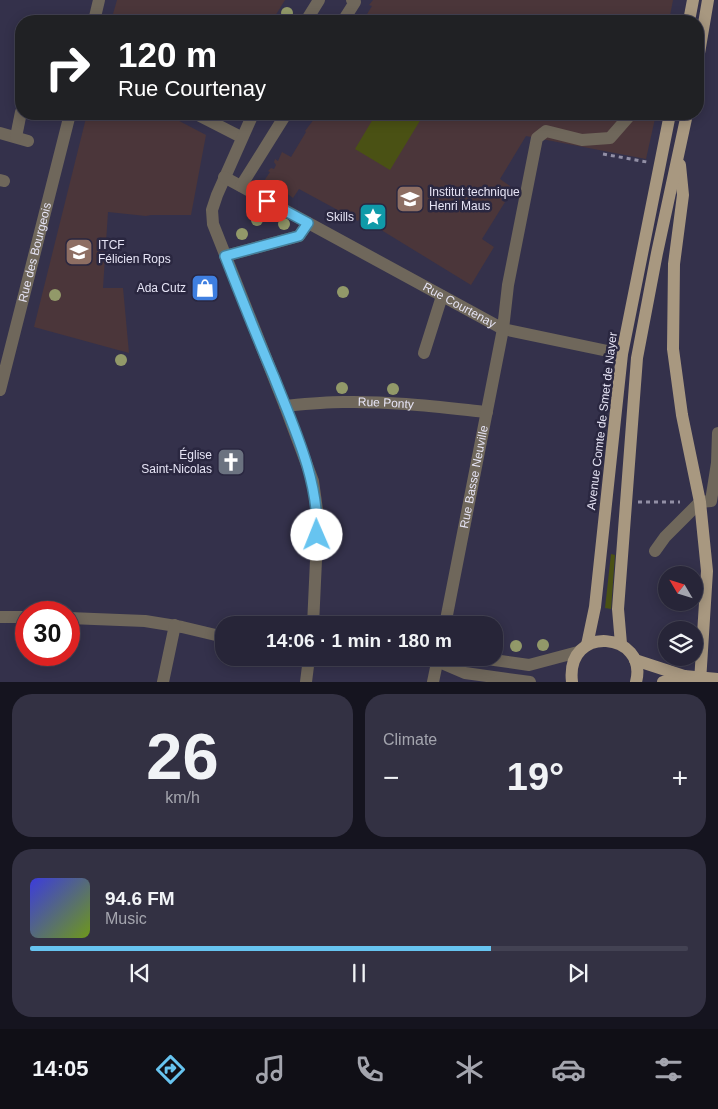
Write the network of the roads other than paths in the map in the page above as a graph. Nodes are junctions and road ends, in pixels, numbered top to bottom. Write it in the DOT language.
graph roads {
  1 [pos="99,0"];
  2 [pos="319,0"];
  3 [pos="352,0"];
  4 [pos="693,0"];
  5 [pos="708,0"];
  6 [pos="95,15"];
  7 [pos="310,15"];
  8 [pos="346,15"];
  9 [pos="689,15"];
  10 [pos="704,24"];
  11 [pos="19,120"];
  12 [pos="68,120"];
  13 [pos="208,120"];
  14 [pos="250,120"];
  15 [pos="282,120"];
  16 [pos="626,120"];
  17 [pos="669,120"];
  18 [pos="686,120"];
  19 [pos="0,133"];
  20 [pos="16,137"];
  21 [pos="241,137"];
  22 [pos="28,141"];
  23 [pos="679,152"];
  24 [pos="224,176"];
  25 [pos="241,186"];
  26 [pos="308,223"];
  27 [pos="225,256"];
  28 [pos="442,296"];
  29 [pos="503,329"];
  30 [pos="424,353"];
  31 [pos="622,354"];
  32 [pos="0,390"];
  33 [pos="285,406"];
  34 [pos="487,412"];
  35 [pos="718,433"];
  36 [pos="700,502"];
  37 [pos="655,550"];
  38 [pos="313,616"];
  39 [pos="447,616"];
  40 [pos="0,617"];
  41 [pos="15,617"];
  42 [pos="80,618"];
  43 [pos="175,625"];
  44 [pos="215,635"];
  45 [pos="621,644"];
  46 [pos="582,649"];
  47 [pos="635,660"];
  48 [pos="503,661"];
  49 [pos="307,666"];
  50 [pos="437,666"];
  51 [pos="451,666"];
  52 [pos="684,676"];
  53 [pos="718,679"];
  54 [pos="163,682"];
  55 [pos="306,682"];
  56 [pos="434,682"];
  57 [pos="530,682"];
  58 [pos="572,682"];
  59 [pos="636,682"];
  60 [pos="663,682"];
  61 [pos="700,682"];
  1 -- 6 [label="street"];
  2 -- 7 [label="street"];
  3 -- 8 [label="street"];
  4 -- 9 [label="main road"];
  5 -- 10 [label="main road"];
  11 -- 20 [label="street"];
  12 -- 32 [label="street, Rue des Bourgeois"];
  13 -- 21 [label="street"];
  14 -- 21 [label="street"];
  15 -- 25 [label="street"];
  16 -- 29 [label="street, Rue Basse Neuville"];
  17 -- 31 [label="main road, Avenue Comte de Smet de Nayer"];
  18 -- 23 [label="main road"];
  19 -- 20 [label="street"];
  20 -- 22 [label="street"];
  21 -- 24 [label="street"];
  23 -- 36 [label="main road"];
  23 -- 45 [label="main road"];
  24 -- 25 [label="street, Rue Courtenay"];
  24 -- 27 [label="street"];
  25 -- 26 [label="street, Rue Courtenay"];
  26 -- 27 [label="street"];
  26 -- 28 [label="street, Rue Courtenay"];
  27 -- 33 [label="street"];
  28 -- 29 [label="street, Rue Courtenay"];
  28 -- 30 [label="street"];
  29 -- 31 [label="street, Rue Courtenay"];
  29 -- 34 [label="street, Rue Basse Neuville"];
  31 -- 46 [label="main road, Avenue Comte de Smet de Nayer"];
  33 -- 34 [label="street, Rue Ponty"];
  33 -- 38 [label="street"];
  34 -- 39 [label="street, Rue Basse Neuville"];
  35 -- 36 [label="street"];
  36 -- 37 [label="street"];
  36 -- 61 [label="main road"];
  40 -- 41 [label="street"];
  42 -- 43 [label="street"];
  43 -- 44 [label="street"];
  43 -- 54 [label="street"];
  45 -- 46 [label="main road"];
  45 -- 47 [label="main road"];
  46 -- 48 [label="street"];
  46 -- 58 [label="main road, Avenue Comte de Smet de Nayer"];
  47 -- 52 [label="main road"];
  47 -- 59 [label="main road"];
  49 -- 55 [label="street"];
  50 -- 56 [label="street"];
  51 -- 57 [label="street"];
  52 -- 53 [label="main road, bridge"];
  52 -- 60 [label="main road"];
}
